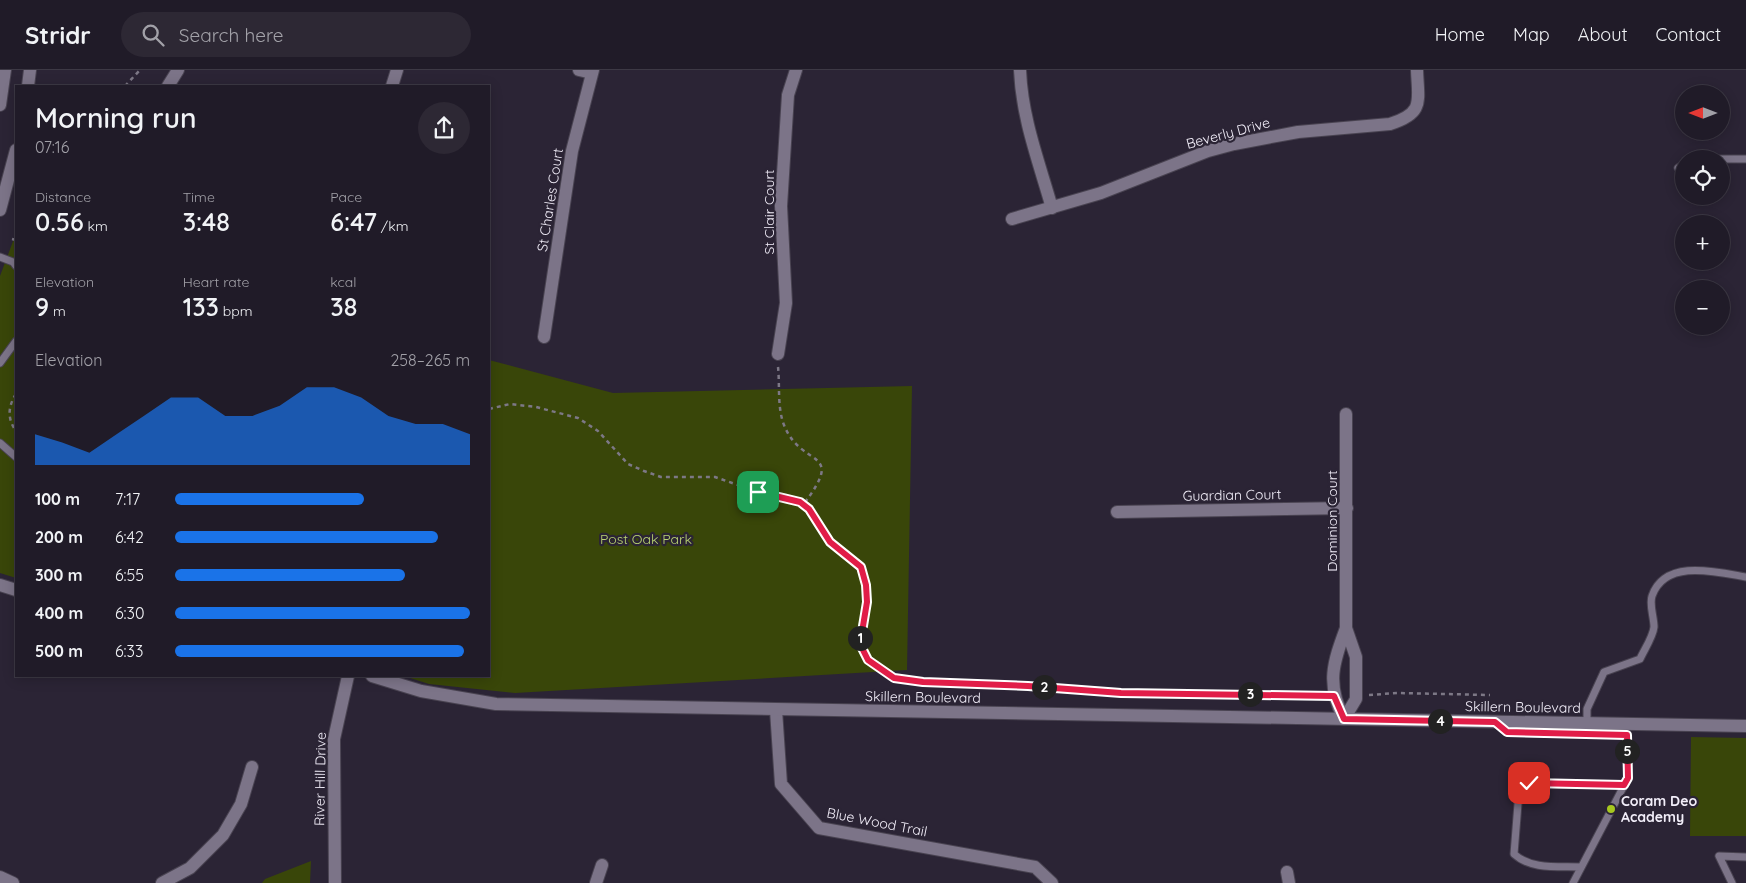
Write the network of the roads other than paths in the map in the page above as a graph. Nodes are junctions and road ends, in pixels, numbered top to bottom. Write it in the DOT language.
graph roads {
  1 [pos="5,70"];
  2 [pos="30,70"];
  3 [pos="178,70"];
  4 [pos="397,70"];
  5 [pos="796,70"];
  6 [pos="1020,70"];
  7 [pos="1417,70"];
  8 [pos="588,71"];
  9 [pos="28,85"];
  10 [pos="169,85"];
  11 [pos="392,85"];
  12 [pos="0,105"];
  13 [pos="15,154"];
  14 [pos="1730,159"];
  15 [pos="1746,159"];
  16 [pos="1052,208"];
  17 [pos="0,210"];
  18 [pos="1012,219"];
  19 [pos="0,256"];
  20 [pos="15,265"];
  21 [pos="544,337"];
  22 [pos="15,342"];
  23 [pos="778,354"];
  24 [pos="0,363"];
  25 [pos="1346,414"];
  26 [pos="0,443"];
  27 [pos="15,456"];
  28 [pos="1347,508"];
  29 [pos="1116,512"];
  30 [pos="1746,577"];
  31 [pos="0,585"];
  32 [pos="15,590"];
  33 [pos="1346,628"];
  34 [pos="348,677"];
  35 [pos="375,677"];
  36 [pos="776,710"];
  37 [pos="1344,719"];
  38 [pos="1746,726"];
  39 [pos="1587,729"];
  40 [pos="252,768"];
  41 [pos="1624,785"];
  42 [pos="1746,857"];
  43 [pos="602,865"];
  44 [pos="1581,867"];
  45 [pos="0,877"];
  46 [pos="13,883"];
  47 [pos="162,883"];
  48 [pos="334,883"];
  49 [pos="596,883"];
  50 [pos="1052,883"];
  51 [pos="1572,883"];
  52 [pos="1732,883"];
  1 -- 12 [label="street"];
  2 -- 9 [label="street"];
  3 -- 10 [label="street"];
  4 -- 11 [label="street"];
  5 -- 23 [label="street, St Clair Court"];
  6 -- 16 [label="street"];
  7 -- 16 [label="street, Beverly Drive"];
  8 -- 21 [label="street, St Charles Court"];
  13 -- 17 [label="street"];
  14 -- 15 [label="lane"];
  16 -- 18 [label="street, Beverly Drive"];
  19 -- 20 [label="lane"];
  22 -- 24 [label="lane"];
  25 -- 28 [label="street, Dominion Court"];
  26 -- 27 [label="lane"];
  28 -- 29 [label="street, Guardian Court"];
  28 -- 33 [label="street, Dominion Court"];
  30 -- 39 [label="lane"];
  31 -- 32 [label="street"];
  33 -- 37 [label="street, Dominion Court"];
  33 -- 37 [label="street, Dominion Court"];
  34 -- 48 [label="street, River Hill Drive"];
  35 -- 36 [label="street, Skillern Boulevard"];
  36 -- 37 [label="street, Skillern Boulevard"];
  36 -- 50 [label="street, Blue Wood Trail"];
  37 -- 39 [label="street, Skillern Boulevard"];
  38 -- 39 [label="street, Skillern Boulevard"];
  39 -- 41 [label="lane"];
  40 -- 47 [label="street"];
  41 -- 44 [label="lane"];
  41 -- 44 [label="lane"];
  42 -- 52 [label="lane"];
  43 -- 49 [label="street"];
  44 -- 51 [label="lane"];
  45 -- 46 [label="street"];
}
